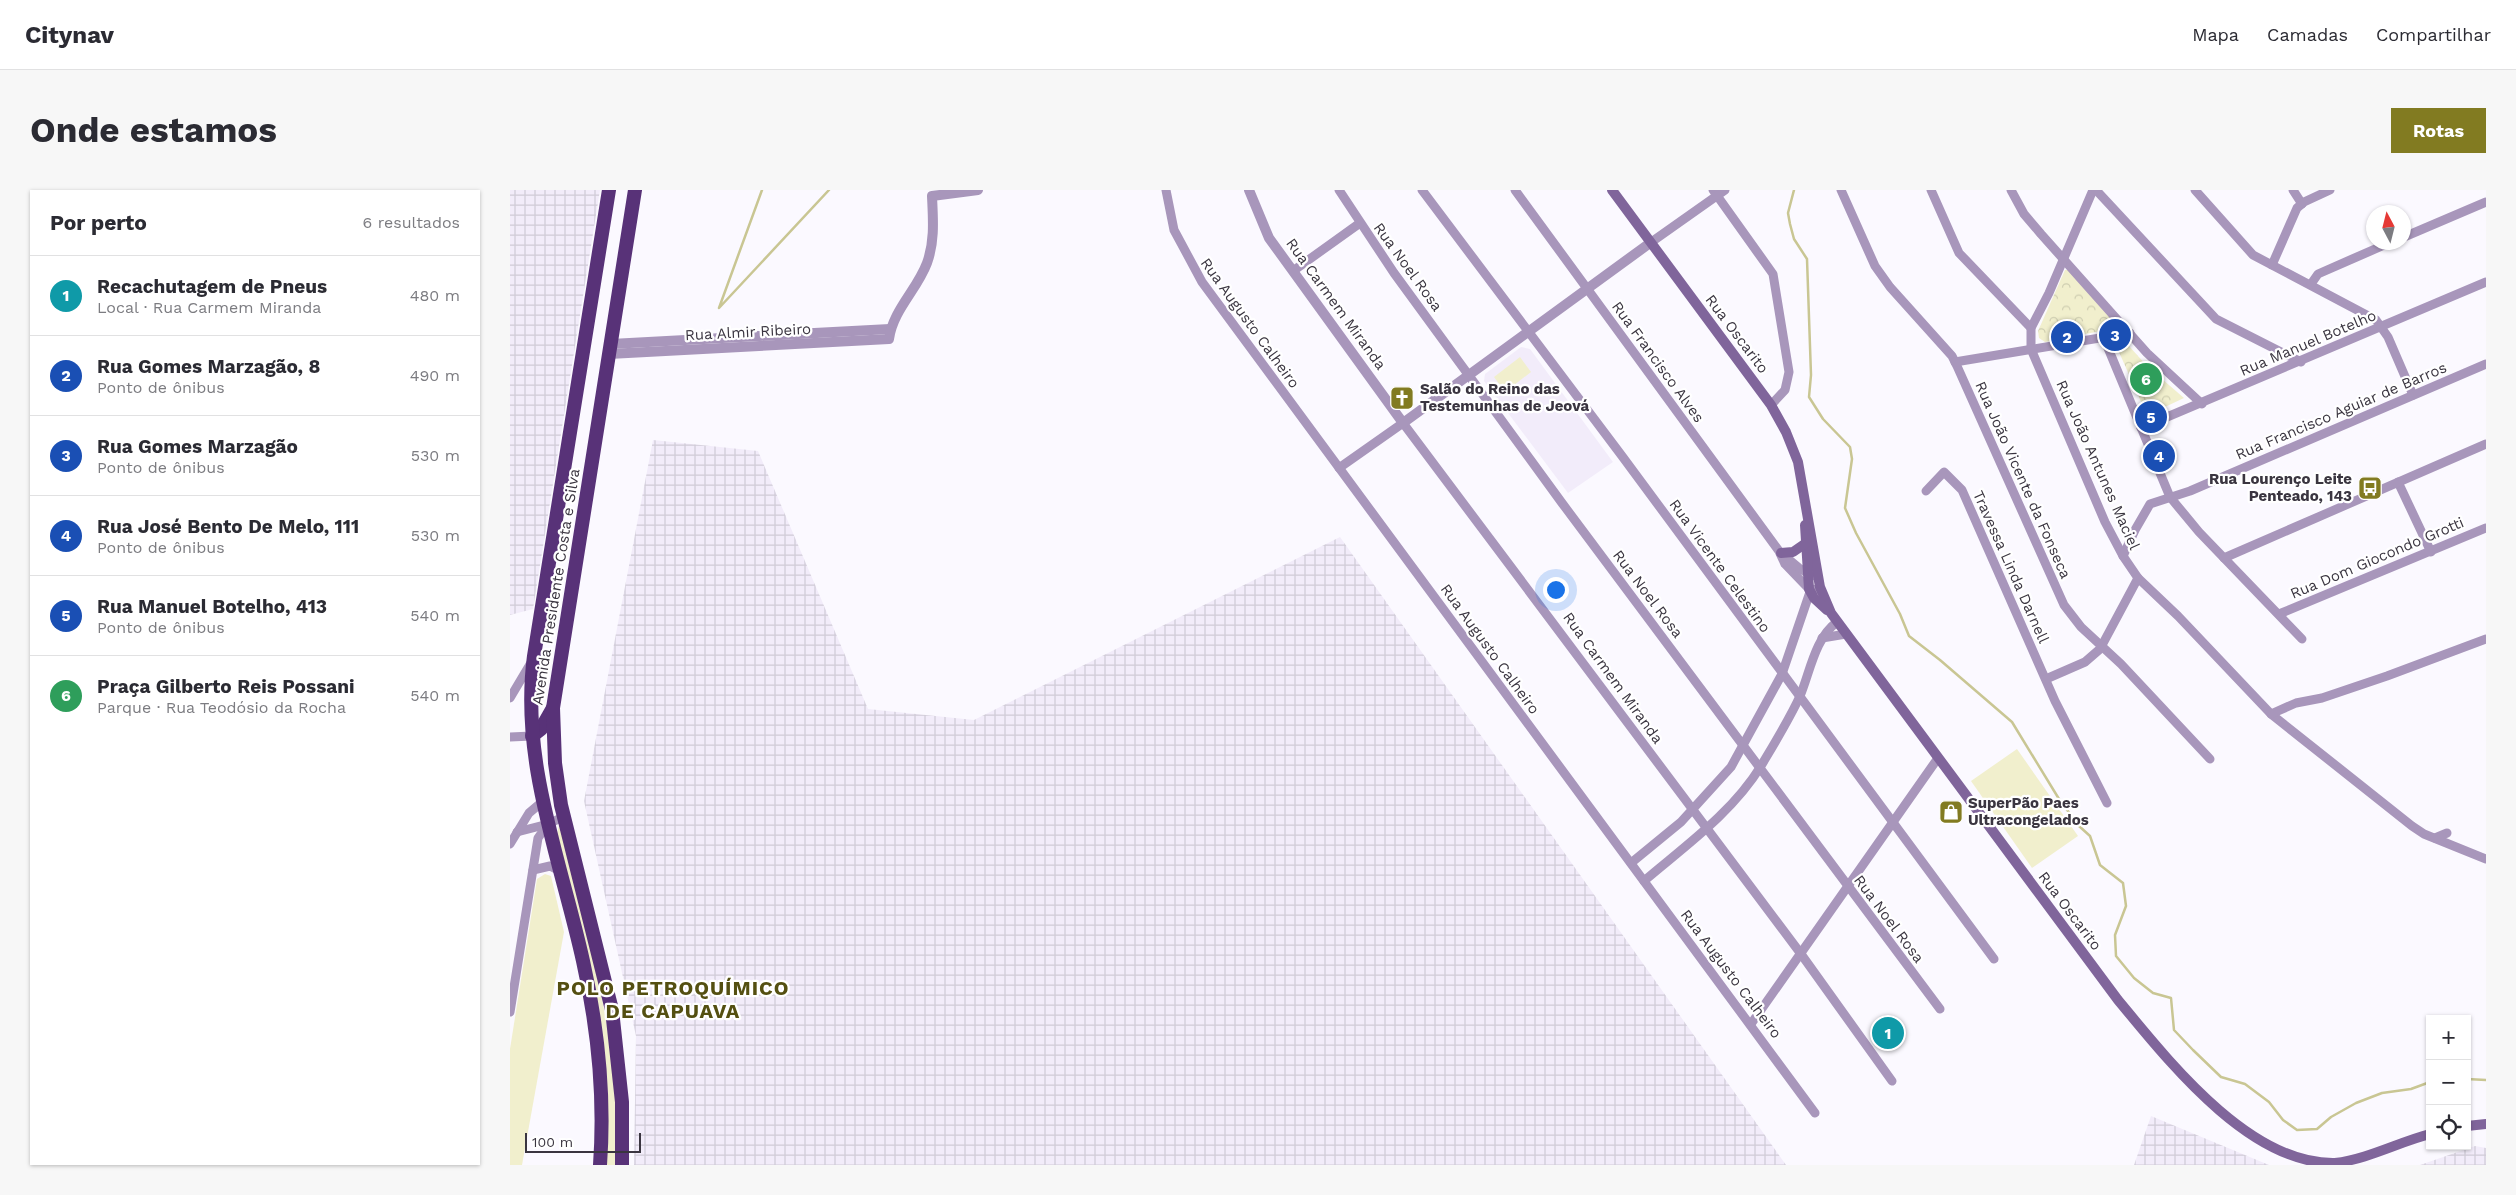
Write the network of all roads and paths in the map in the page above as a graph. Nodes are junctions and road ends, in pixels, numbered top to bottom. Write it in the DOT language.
graph roads {
  1 [pos="610,190"];
  2 [pos="635,190"];
  3 [pos="978,190"];
  4 [pos="1166,190"];
  5 [pos="1249,190"];
  6 [pos="1339,190"];
  7 [pos="1422,190"];
  8 [pos="1515,190"];
  9 [pos="1612,190"];
  10 [pos="1840,190"];
  11 [pos="1931,190"];
  12 [pos="2011,190"];
  13 [pos="2095,190"];
  14 [pos="2195,190"];
  15 [pos="2293,190"];
  16 [pos="2330,190"];
  17 [pos="1718,192"];
  18 [pos="931,193"];
  19 [pos="2486,202"];
  20 [pos="2302,204"];
  21 [pos="1360,223"];
  22 [pos="2411,234"];
  23 [pos="1650,244"];
  24 [pos="2373,250"];
  25 [pos="2063,258"];
  26 [pos="2272,265"];
  27 [pos="1293,271"];
  28 [pos="2486,282"];
  29 [pos="2311,284"];
  30 [pos="1589,290"];
  31 [pos="2382,326"];
  32 [pos="2031,328"];
  33 [pos="1530,333"];
  34 [pos="2130,333"];
  35 [pos="2103,336"];
  36 [pos="610,349"];
  37 [pos="2031,349"];
  38 [pos="1955,362"];
  39 [pos="2300,362"];
  40 [pos="2486,364"];
  41 [pos="1469,375"];
  42 [pos="2412,395"];
  43 [pos="2202,404"];
  44 [pos="1771,405"];
  45 [pos="1404,423"];
  46 [pos="2141,428"];
  47 [pos="2486,444"];
  48 [pos="1339,468"];
  49 [pos="2398,482"];
  50 [pos="1926,491"];
  51 [pos="2170,497"];
  52 [pos="1805,511"];
  53 [pos="2486,528"];
  54 [pos="1806,543"];
  55 [pos="1780,552"];
  56 [pos="2431,552"];
  57 [pos="2123,556"];
  58 [pos="2224,558"];
  59 [pos="1807,574"];
  60 [pos="1818,578"];
  61 [pos="2138,578"];
  62 [pos="1813,590"];
  63 [pos="2279,614"];
  64 [pos="1834,618"];
  65 [pos="1846,634"];
  66 [pos="1822,638"];
  67 [pos="2302,639"];
  68 [pos="2486,639"];
  69 [pos="2103,645"];
  70 [pos="534,656"];
  71 [pos="1782,674"];
  72 [pos="2046,680"];
  73 [pos="1799,697"];
  74 [pos="510,698"];
  75 [pos="553,708"];
  76 [pos="2271,714"];
  77 [pos="512,735"];
  78 [pos="532,736"];
  79 [pos="1743,745"];
  80 [pos="1938,758"];
  81 [pos="2210,759"];
  82 [pos="1760,768"];
  83 [pos="542,802"];
  84 [pos="2107,803"];
  85 [pos="1692,810"];
  86 [pos="563,817"];
  87 [pos="1893,822"];
  88 [pos="548,824"];
  89 [pos="1706,829"];
  90 [pos="517,832"];
  91 [pos="2447,833"];
  92 [pos="2436,838"];
  93 [pos="510,844"];
  94 [pos="2486,859"];
  95 [pos="1631,862"];
  96 [pos="532,870"];
  97 [pos="560,871"];
  98 [pos="1644,881"];
  99 [pos="1848,887"];
  100 [pos="1801,954"];
  101 [pos="1994,959"];
  102 [pos="1940,1009"];
  103 [pos="510,1012"];
  104 [pos="1751,1024"];
  105 [pos="1892,1080"];
  106 [pos="1815,1113"];
  107 [pos="2486,1124"];
  108 [pos="2471,1126"];
  109 [pos="2426,1135"];
  110 [pos="600,1165"];
  111 [pos="622,1165"];
  1 -- 70 [label="highway, Avenida Presidente Costa e Silva"];
  2 -- 36 [label="highway, Avenida Presidente Costa e Silva"];
  3 -- 18 [label="street"];
  4 -- 48 [label="street, Rua Augusto Calheiro"];
  5 -- 27 [label="street, Rua Carmem Miranda"];
  6 -- 21 [label="street, Rua Noel Rosa"];
  7 -- 33 [label="street, Rua Vicente Celestino"];
  8 -- 30 [label="street, Rua Francisco Alves"];
  9 -- 23 [label="main road, Rua Oscarito"];
  10 -- 38 [label="street, Rua João Vicente da Fonseca"];
  11 -- 32 [label="street"];
  12 -- 25 [label="street"];
  13 -- 25 [label="street"];
  13 -- 39 [label="street"];
  14 -- 26 [label="street"];
  15 -- 20 [label="street"];
  16 -- 20 [label="street"];
  17 -- 23 [label="street"];
  17 -- 44 [label="street"];
  18 -- 36 [label="street, Rua Almir Ribeiro"];
  19 -- 22 [label="street"];
  20 -- 26 [label="street"];
  21 -- 27 [label="street"];
  21 -- 41 [label="street, Rua Noel Rosa"];
  23 -- 30 [label="street"];
  23 -- 44 [label="main road, Rua Oscarito"];
  24 -- 29 [label="street"];
  25 -- 32 [label="street"];
  25 -- 34 [label="street"];
  26 -- 29 [label="street"];
  27 -- 45 [label="street, Rua Carmem Miranda"];
  28 -- 31 [label="street, Rua Manuel Botelho"];
  29 -- 31 [label="street"];
  30 -- 33 [label="street"];
  30 -- 55 [label="street, Rua Francisco Alves"];
  31 -- 39 [label="street, Rua Manuel Botelho"];
  31 -- 42 [label="street"];
  32 -- 37 [label="street"];
  33 -- 41 [label="street"];
  33 -- 71 [label="street, Rua Vicente Celestino"];
  34 -- 35 [label="street"];
  34 -- 43 [label="street"];
  35 -- 37 [label="street"];
  35 -- 46 [label="street"];
  36 -- 75 [label="highway, Avenida Presidente Costa e Silva"];
  37 -- 38 [label="street"];
  37 -- 57 [label="street, Rua João Antunes Maciel"];
  38 -- 69 [label="street, Rua João Vicente da Fonseca"];
  39 -- 43 [label="street, Rua Manuel Botelho"];
  40 -- 42 [label="street, Rua Francisco Aguiar de Barros"];
  41 -- 45 [label="street"];
  41 -- 79 [label="street, Rua Noel Rosa"];
  42 -- 51 [label="street, Rua Francisco Aguiar de Barros"];
  43 -- 46 [label="street, Rua Manuel Botelho"];
  44 -- 52 [label="main road, Rua Oscarito"];
  45 -- 48 [label="street"];
  45 -- 85 [label="street, Rua Carmem Miranda"];
  46 -- 51 [label="street"];
  47 -- 49 [label="street"];
  48 -- 95 [label="street, Rua Augusto Calheiro"];
  49 -- 56 [label="street"];
  49 -- 58 [label="street"];
  50 -- 72 [label="street, Travessa Linda Darnell"];
  51 -- 57 [label="street, Rua Francisco Aguiar de Barros"];
  51 -- 58 [label="street"];
  52 -- 54 [label="main road, Rua Oscarito"];
  52 -- 60 [label="main road, Rua Oscarito"];
  53 -- 56 [label="street, Rua Dom Giocondo Grotti"];
  54 -- 55 [label="main road"];
  54 -- 59 [label="main road, Rua Oscarito"];
  55 -- 59 [label="street, Rua Francisco Alves"];
  55 -- 62 [label="street, Rua Francisco Alves"];
  56 -- 63 [label="street, Rua Dom Giocondo Grotti"];
  57 -- 61 [label="street, Rua João Antunes Maciel"];
  58 -- 63 [label="street"];
  59 -- 60 [label="street, Rua Francisco Alves"];
  59 -- 62 [label="main road, Rua Oscarito"];
  60 -- 62 [label="main road, Rua Oscarito"];
  61 -- 69 [label="street"];
  61 -- 76 [label="street, Rua João Antunes Maciel"];
  62 -- 64 [label="main road, Rua Oscarito"];
  62 -- 71 [label="street"];
  63 -- 67 [label="street"];
  64 -- 65 [label="main road, Rua Oscarito"];
  64 -- 66 [label="street"];
  65 -- 66 [label="street"];
  65 -- 80 [label="main road, Rua Oscarito"];
  66 -- 73 [label="street"];
  68 -- 76 [label="street"];
  69 -- 72 [label="street"];
  69 -- 81 [label="street, Rua João Vicente da Fonseca"];
  70 -- 74 [label="street"];
  70 -- 78 [label="highway, Avenida Presidente Costa e Silva"];
  71 -- 73 [label="street, Rua Vicente Celestino"];
  71 -- 79 [label="street"];
  72 -- 84 [label="street, Travessa Linda Darnell"];
  73 -- 82 [label="street"];
  73 -- 87 [label="street, Rua Vicente Celestino"];
  75 -- 78 [label="highway"];
  75 -- 86 [label="highway, Avenida Presidente Costa e Silva"];
  76 -- 92 [label="street, Rua João Antunes Maciel"];
  77 -- 78 [label="street"];
  78 -- 83 [label="highway, Avenida Presidente Costa e Silva"];
  79 -- 82 [label="street, Rua Noel Rosa"];
  79 -- 85 [label="street"];
  80 -- 87 [label="street"];
  80 -- 109 [label="main road, Rua Oscarito"];
  82 -- 89 [label="street"];
  82 -- 99 [label="street, Rua Noel Rosa"];
  83 -- 88 [label="highway, Avenida Presidente Costa e Silva"];
  83 -- 90 [label="street"];
  85 -- 89 [label="street, Rua Carmem Miranda"];
  85 -- 95 [label="street"];
  86 -- 88 [label="street"];
  86 -- 111 [label="highway, Avenida Presidente Costa e Silva"];
  87 -- 99 [label="street"];
  87 -- 101 [label="street, Rua Vicente Celestino"];
  88 -- 90 [label="street"];
  88 -- 96 [label="street"];
  88 -- 97 [label="highway, Avenida Presidente Costa e Silva"];
  89 -- 98 [label="street"];
  89 -- 100 [label="street, Rua Carmem Miranda"];
  90 -- 93 [label="street"];
  91 -- 92 [label="street"];
  92 -- 94 [label="street, Rua João Antunes Maciel"];
  95 -- 98 [label="street, Rua Augusto Calheiro"];
  96 -- 97 [label="street"];
  96 -- 103 [label="street"];
  97 -- 110 [label="highway, Avenida Presidente Costa e Silva"];
  98 -- 104 [label="street, Rua Augusto Calheiro"];
  99 -- 100 [label="street"];
  99 -- 102 [label="street, Rua Noel Rosa"];
  100 -- 104 [label="street"];
  100 -- 105 [label="street, Rua Carmem Miranda"];
  104 -- 106 [label="street, Rua Augusto Calheiro"];
  107 -- 108 [label="main road"];
}
